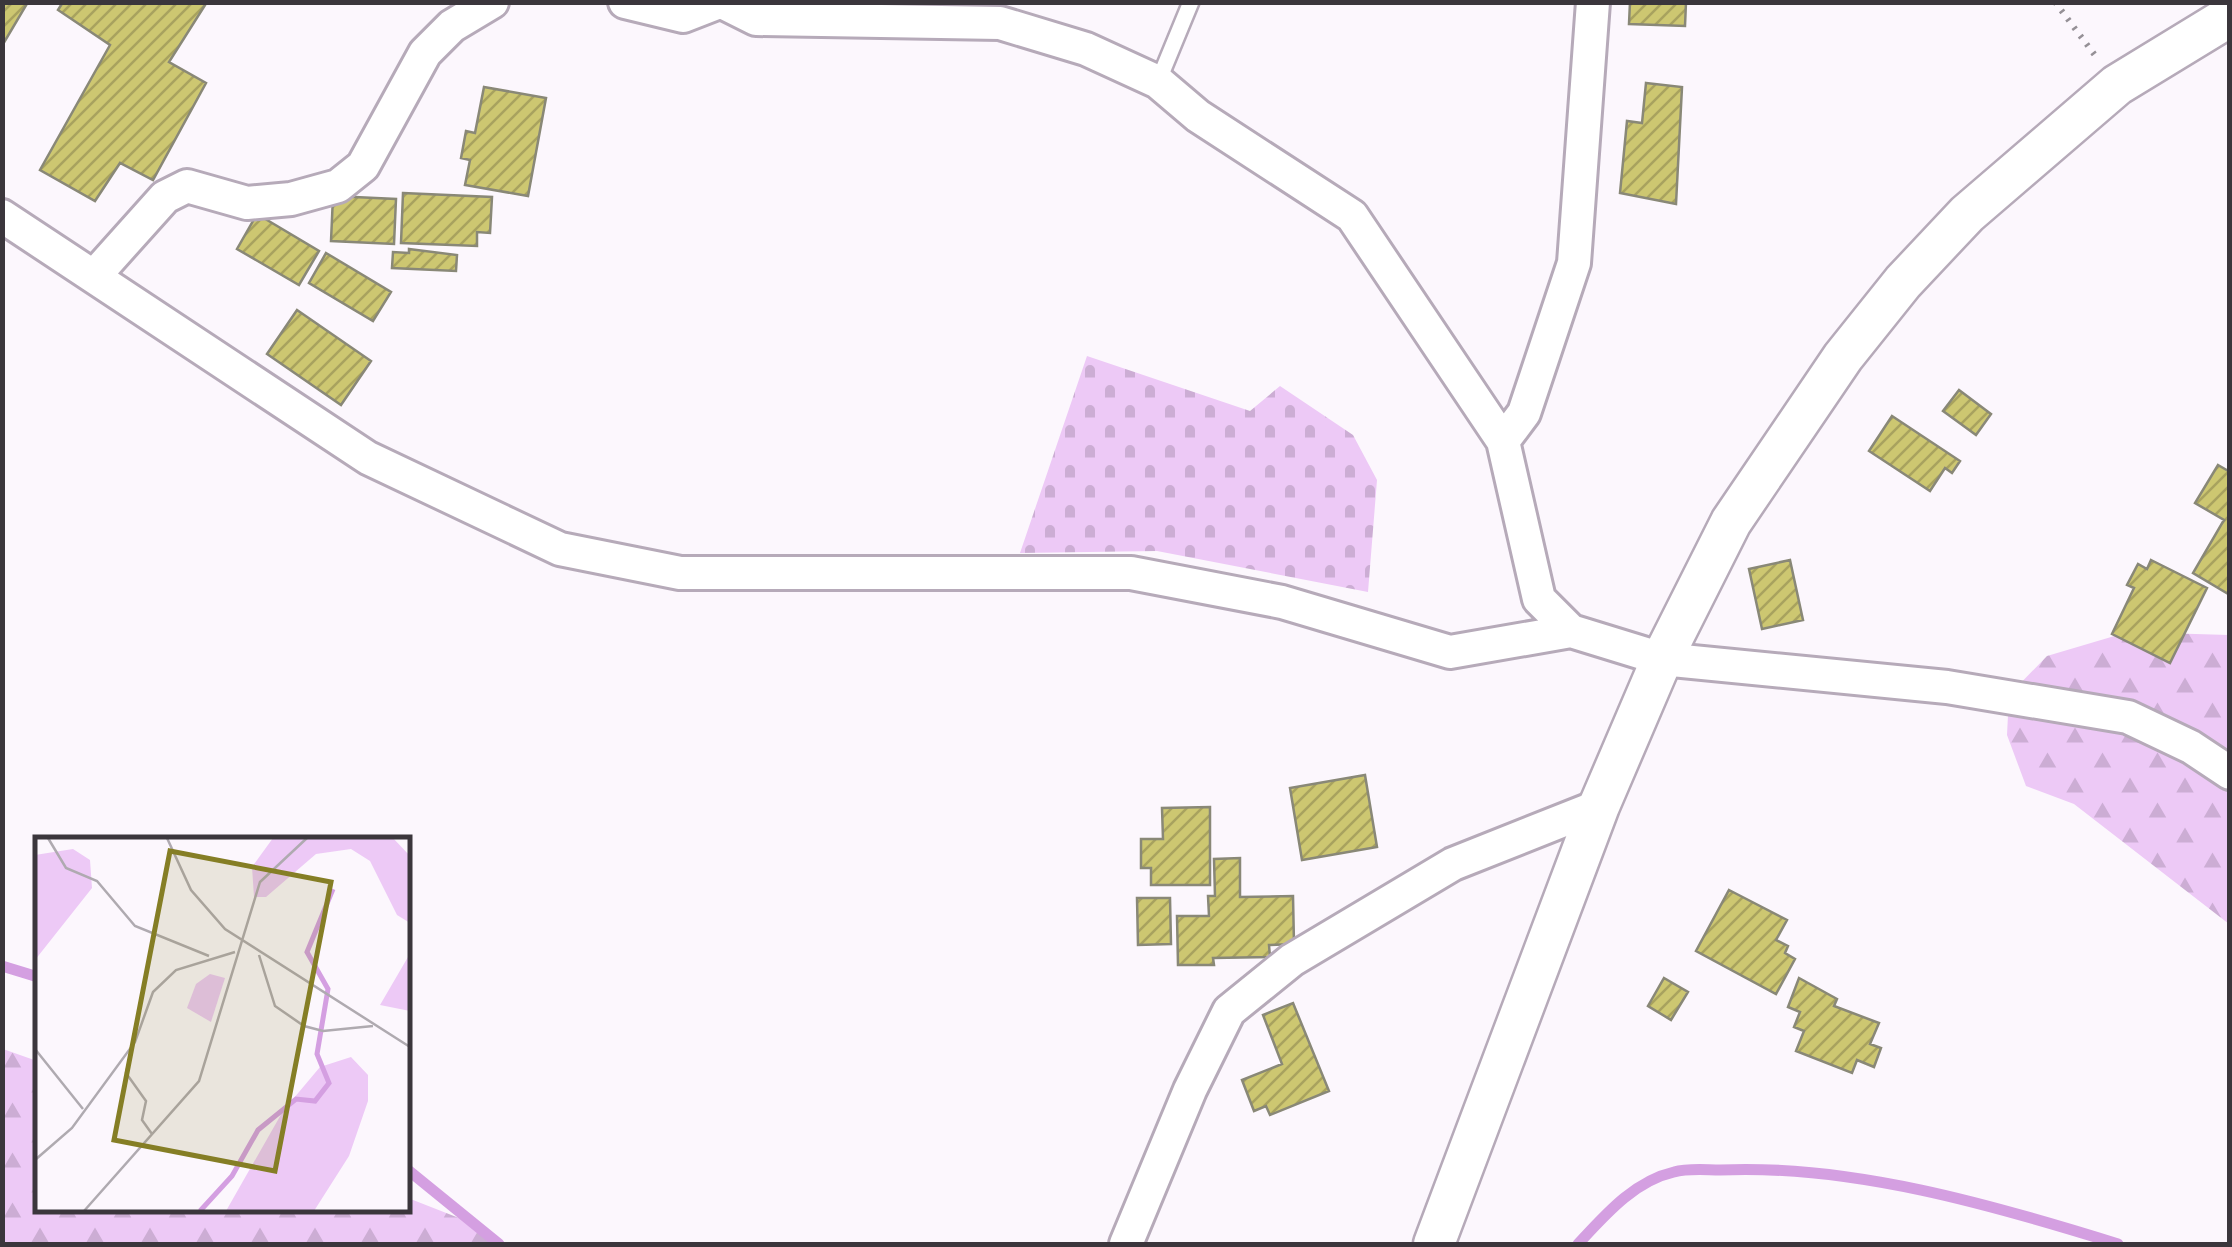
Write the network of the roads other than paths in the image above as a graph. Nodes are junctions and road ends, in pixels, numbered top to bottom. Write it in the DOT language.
graph roads {
  1 [pos="492,2"];
  2 [pos="625,2"];
  3 [pos="721,2"];
  4 [pos="1191,2"];
  5 [pos="1593,2"];
  6 [pos="2230,16"];
  7 [pos="1158,82"];
  8 [pos="2,216"];
  9 [pos="96,274"];
  10 [pos="1504,441"];
  11 [pos="1571,631"];
  12 [pos="1662,660"];
  13 [pos="2230,773"];
  14 [pos="1599,806"];
  15 [pos="1126,1244"];
  16 [pos="1434,1244"];
  1 -- 9 [label="street"];
  2 -- 3 [label="street"];
  3 -- 7 [label="street"];
  4 -- 7 [label="lane"];
  5 -- 10 [label="street"];
  6 -- 12 [label="street"];
  7 -- 10 [label="street"];
  8 -- 9 [label="street"];
  9 -- 11 [label="street"];
  10 -- 11 [label="street"];
  11 -- 12 [label="street"];
  12 -- 13 [label="street"];
  12 -- 14 [label="street"];
  14 -- 15 [label="street"];
  14 -- 16 [label="street"];
}
